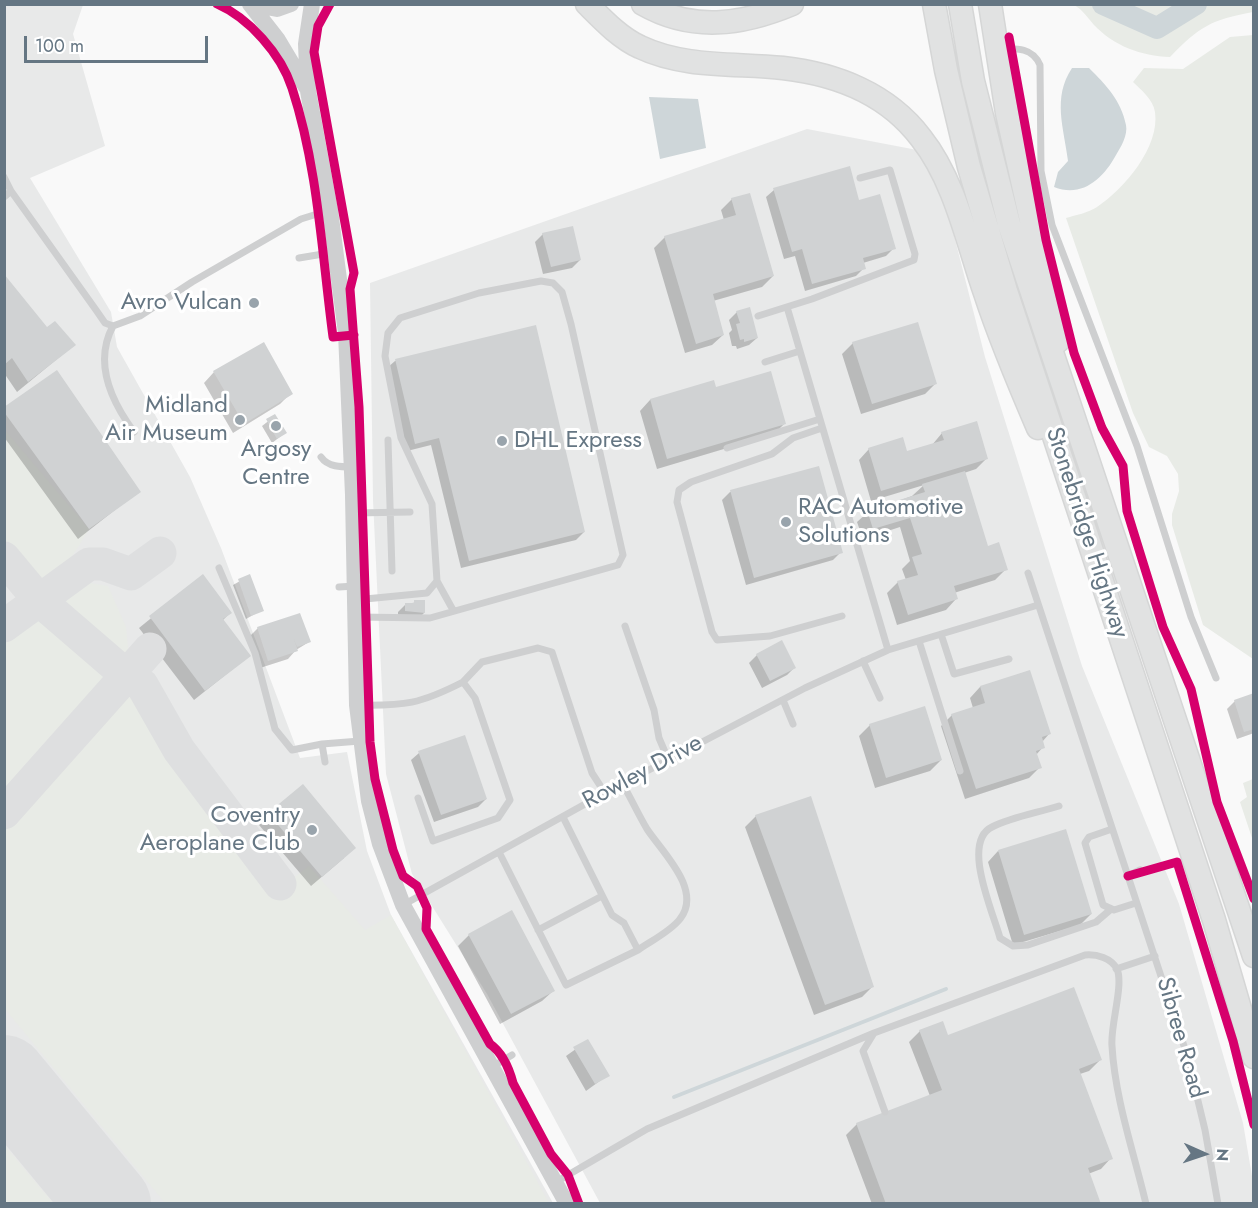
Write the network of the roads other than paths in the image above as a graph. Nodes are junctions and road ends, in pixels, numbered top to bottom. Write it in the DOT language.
graph roads {
  1 [pos="251,4"];
  2 [pos="291,4"];
  3 [pos="312,4"];
  4 [pos="587,4"];
  5 [pos="643,4"];
  6 [pos="792,4"];
  7 [pos="934,4"];
  8 [pos="960,4"];
  9 [pos="990,4"];
  10 [pos="995,50"];
  11 [pos="308,91"];
  12 [pos="4,177"];
  13 [pos="860,178"];
  14 [pos="11,191"];
  15 [pos="4,197"];
  16 [pos="330,210"];
  17 [pos="336,252"];
  18 [pos="299,258"];
  19 [pos="787,307"];
  20 [pos="758,316"];
  21 [pos="113,326"];
  22 [pos="800,351"];
  23 [pos="765,362"];
  24 [pos="1072,413"];
  25 [pos="820,420"];
  26 [pos="822,428"];
  27 [pos="134,432"];
  28 [pos="388,440"];
  29 [pos="727,448"];
  30 [pos="321,457"];
  31 [pos="352,467"];
  32 [pos="1079,510"];
  33 [pos="410,512"];
  34 [pos="354,513"];
  35 [pos="391,513"];
  36 [pos="219,568"];
  37 [pos="392,571"];
  38 [pos="1028,573"];
  39 [pos="437,581"];
  40 [pos="350,591"];
  41 [pos="1038,605"];
  42 [pos="453,610"];
  43 [pos="842,616"];
  44 [pos="356,617"];
  45 [pos="625,626"];
  46 [pos="941,634"];
  47 [pos="919,641"];
  48 [pos="888,650"];
  49 [pos="1009,659"];
  50 [pos="863,662"];
  51 [pos="1216,678"];
  52 [pos="463,682"];
  53 [pos="880,698"];
  54 [pos="783,700"];
  55 [pos="357,705"];
  56 [pos="793,724"];
  57 [pos="360,741"];
  58 [pos="322,744"];
  59 [pos="668,759"];
  60 [pos="325,762"];
  61 [pos="960,771"];
  62 [pos="622,783"];
  63 [pos="605,793"];
  64 [pos="418,798"];
  65 [pos="1059,806"];
  66 [pos="563,816"];
  67 [pos="1112,829"];
  68 [pos="499,852"];
  69 [pos="1140,870"];
  70 [pos="1128,876"];
  71 [pos="603,896"];
  72 [pos="1136,903"];
  73 [pos="403,905"];
  74 [pos="1110,910"];
  75 [pos="538,930"];
  76 [pos="638,950"];
  77 [pos="1155,956"];
  78 [pos="1254,956"];
  79 [pos="1116,969"];
  80 [pos="874,1033"];
  81 [pos="512,1055"];
  82 [pos="1254,1057"];
  83 [pos="492,1067"];
  84 [pos="885,1112"];
  85 [pos="555,1183"];
  86 [pos="567,1203"];
  87 [pos="1146,1203"];
  88 [pos="1218,1203"];
  1 -- 2 [label="street"];
  1 -- 11 [label="street"];
  3 -- 11 [label="street"];
  4 -- 32 [label="highway"];
  5 -- 6 [label="highway"];
  7 -- 32 [label="highway, Stonebridge Highway"];
  8 -- 24 [label="highway, Stonebridge Highway"];
  9 -- 10 [label="highway"];
  10 -- 24 [label="highway"];
  10 -- 51 [label="lane"];
  11 -- 16 [label="street"];
  12 -- 14 [label="lane"];
  13 -- 19 [label="lane"];
  14 -- 15 [label="lane"];
  14 -- 21 [label="lane"];
  16 -- 17 [label="street"];
  16 -- 21 [label="lane"];
  17 -- 18 [label="lane"];
  17 -- 31 [label="street"];
  19 -- 20 [label="lane"];
  19 -- 22 [label="lane"];
  21 -- 27 [label="lane"];
  22 -- 23 [label="lane"];
  22 -- 25 [label="lane"];
  24 -- 78 [label="highway, Stonebridge Highway"];
  25 -- 26 [label="lane"];
  25 -- 29 [label="lane"];
  26 -- 43 [label="lane"];
  26 -- 48 [label="lane"];
  28 -- 35 [label="lane"];
  30 -- 31 [label="lane"];
  31 -- 34 [label="street"];
  32 -- 82 [label="highway, Stonebridge Highway"];
  33 -- 35 [label="lane"];
  34 -- 35 [label="lane"];
  34 -- 40 [label="street"];
  35 -- 37 [label="lane"];
  36 -- 58 [label="lane"];
  38 -- 41 [label="lane, Sibree Road"];
  39 -- 40 [label="lane"];
  39 -- 42 [label="lane"];
  39 -- 42 [label="lane"];
  40 -- 44 [label="street"];
  41 -- 46 [label="lane, Rowley Drive"];
  41 -- 67 [label="lane, Sibree Road"];
  42 -- 44 [label="lane"];
  44 -- 55 [label="street"];
  45 -- 59 [label="lane"];
  46 -- 47 [label="lane, Rowley Drive"];
  46 -- 49 [label="lane"];
  47 -- 48 [label="lane, Rowley Drive"];
  47 -- 61 [label="lane"];
  48 -- 50 [label="lane, Rowley Drive"];
  50 -- 53 [label="lane"];
  50 -- 54 [label="lane, Rowley Drive"];
  52 -- 55 [label="lane"];
  52 -- 63 [label="lane"];
  52 -- 64 [label="lane"];
  54 -- 56 [label="lane"];
  54 -- 59 [label="lane, Rowley Drive"];
  55 -- 57 [label="street"];
  57 -- 58 [label="lane"];
  57 -- 73 [label="street"];
  58 -- 60 [label="lane"];
  59 -- 62 [label="lane, Rowley Drive"];
  62 -- 63 [label="lane, Rowley Drive"];
  62 -- 76 [label="lane"];
  63 -- 66 [label="lane, Rowley Drive"];
  65 -- 74 [label="lane"];
  66 -- 68 [label="lane, Rowley Drive"];
  66 -- 71 [label="lane"];
  67 -- 70 [label="lane, Sibree Road"];
  67 -- 74 [label="lane"];
  68 -- 73 [label="lane, Rowley Drive"];
  68 -- 75 [label="lane"];
  69 -- 70 [label="lane"];
  70 -- 72 [label="lane, Sibree Road"];
  71 -- 75 [label="lane"];
  71 -- 76 [label="lane"];
  72 -- 74 [label="lane"];
  72 -- 77 [label="lane, Sibree Road"];
  73 -- 83 [label="street"];
  75 -- 76 [label="lane"];
  77 -- 79 [label="lane"];
  77 -- 88 [label="lane, Sibree Road"];
  79 -- 80 [label="lane"];
  79 -- 87 [label="lane"];
  80 -- 84 [label="lane"];
  80 -- 85 [label="lane"];
  81 -- 83 [label="lane"];
  83 -- 85 [label="street"];
  85 -- 86 [label="street"];
}
